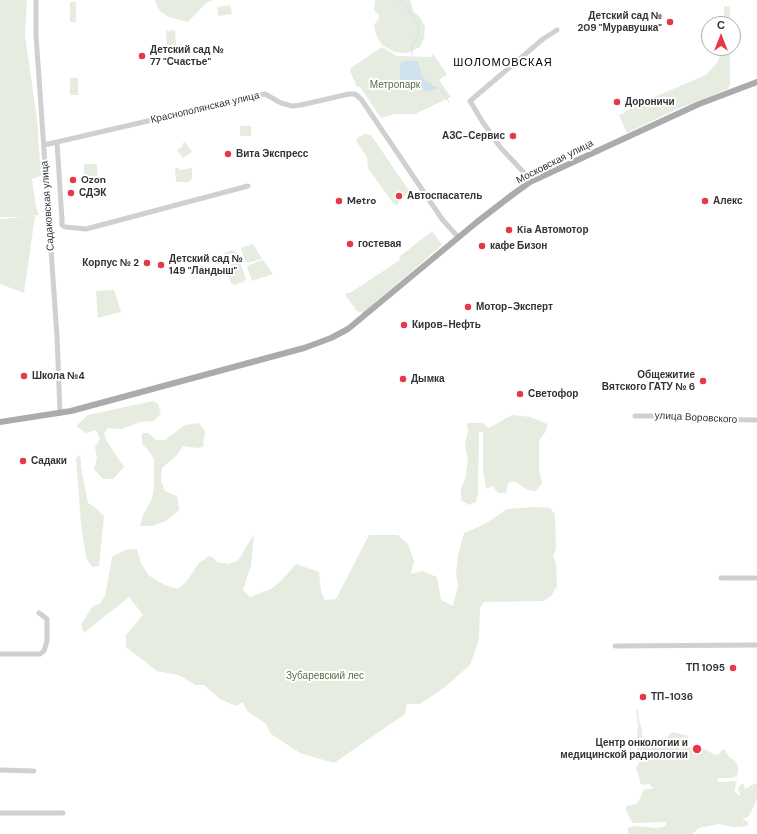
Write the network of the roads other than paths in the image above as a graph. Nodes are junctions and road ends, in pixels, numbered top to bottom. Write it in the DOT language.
graph roads {
  1 [pos="36,0"];
  2 [pos="557,30"];
  3 [pos="757,82"];
  4 [pos="58,142"];
  5 [pos="44,145"];
  6 [pos="530,182"];
  7 [pos="248,186"];
  8 [pos="458,237"];
  9 [pos="60,413"];
  10 [pos="635,416"];
  11 [pos="757,420"];
  12 [pos="0,422"];
  13 [pos="721,578"];
  14 [pos="757,578"];
  15 [pos="39,613"];
  16 [pos="757,645"];
  17 [pos="615,646"];
  18 [pos="0,654"];
  19 [pos="0,770"];
  20 [pos="34,771"];
  21 [pos="0,813"];
  22 [pos="63,813"];
  1 -- 5 [label="street, Садаковская улица"];
  2 -- 6 [label="street"];
  3 -- 6 [label="main road, Московская улица"];
  4 -- 5 [label="street, Краснополянская улица"];
  4 -- 7 [label="street"];
  4 -- 8 [label="street, Краснополянская улица"];
  5 -- 9 [label="street, Садаковская улица"];
  6 -- 8 [label="main road, Московская улица"];
  8 -- 9 [label="main road, Московская улица"];
  9 -- 12 [label="main road, Московская улица"];
  10 -- 11 [label="street, улица Воровского"];
  13 -- 14 [label="street"];
  15 -- 18 [label="street"];
  16 -- 17 [label="street"];
  19 -- 20 [label="street"];
  21 -- 22 [label="street"];
}
